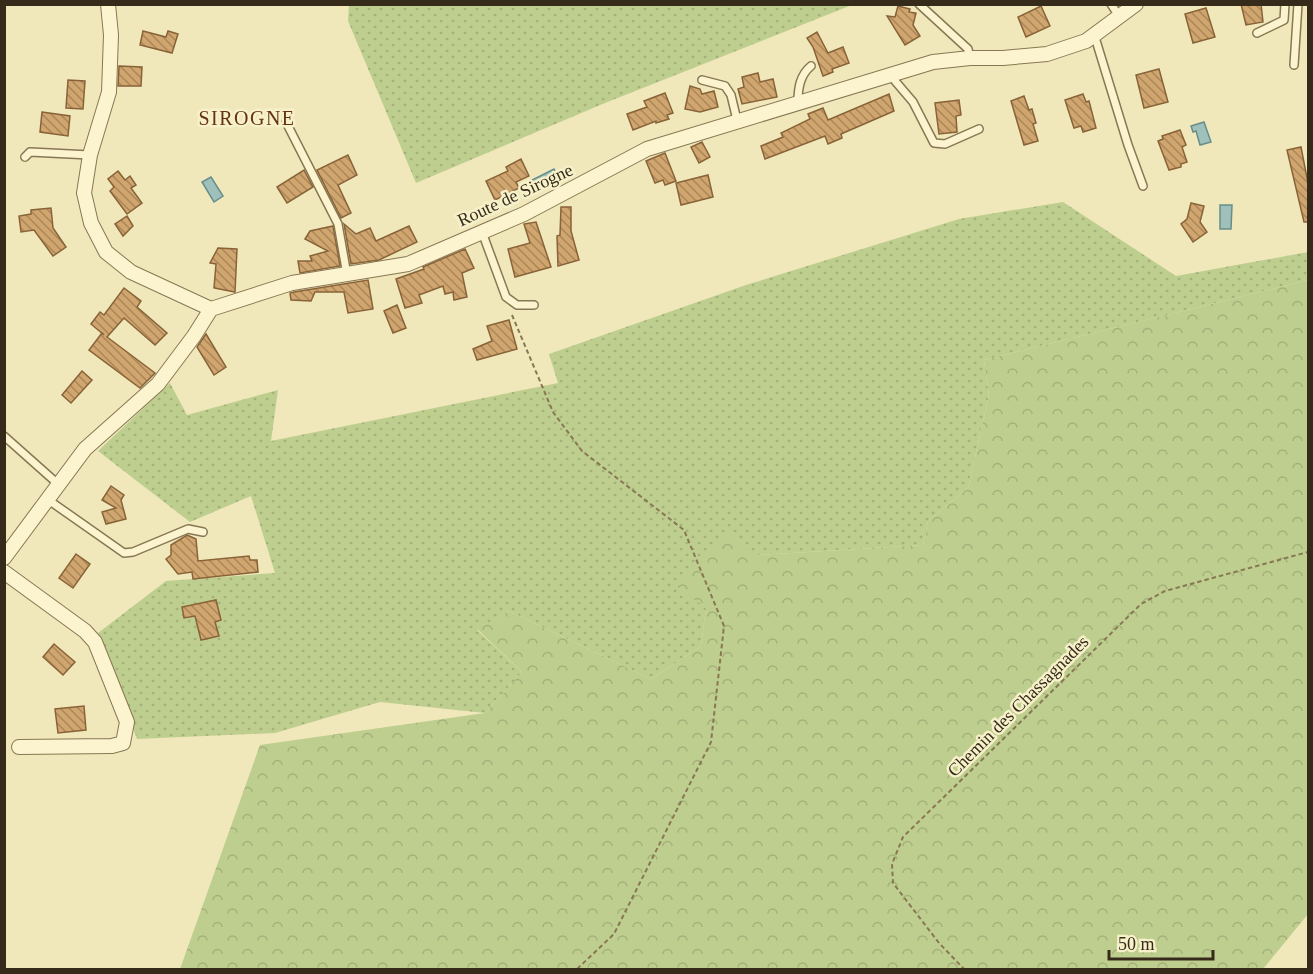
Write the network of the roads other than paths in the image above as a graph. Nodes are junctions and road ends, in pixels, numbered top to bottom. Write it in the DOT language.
graph roads {
  1 [pos="108,4"];
  2 [pos="919,4"];
  3 [pos="1136,4"];
  4 [pos="1285,4"];
  5 [pos="1298,4"];
  6 [pos="1115,10"];
  7 [pos="1257,33"];
  8 [pos="1094,34"];
  9 [pos="970,58"];
  10 [pos="1294,65"];
  11 [pos="811,66"];
  12 [pos="890,75"];
  13 [pos="702,80"];
  14 [pos="798,102"];
  15 [pos="738,120"];
  16 [pos="286,122"];
  17 [pos="979,129"];
  18 [pos="90,155"];
  19 [pos="25,157"];
  20 [pos="1143,186"];
  21 [pos="482,231"];
  22 [pos="347,275"];
  23 [pos="534,305"];
  24 [pos="211,309"];
  25 [pos="4,436"];
  26 [pos="58,484"];
  27 [pos="47,499"];
  28 [pos="203,532"];
  29 [pos="4,558"];
  30 [pos="4,572"];
  31 [pos="19,747"];
  1 -- 18 [label="street"];
  2 -- 9 [label="lane"];
  3 -- 6 [label="street, Route de Sirogne"];
  4 -- 7 [label="lane"];
  5 -- 10 [label="lane"];
  6 -- 8 [label="street, Route de Sirogne"];
  8 -- 9 [label="street, Route de Sirogne"];
  8 -- 20 [label="lane"];
  9 -- 12 [label="street, Route de Sirogne"];
  11 -- 14 [label="lane"];
  12 -- 14 [label="street, Route de Sirogne"];
  12 -- 17 [label="lane"];
  13 -- 15 [label="lane"];
  14 -- 15 [label="street, Route de Sirogne"];
  15 -- 21 [label="street, Route de Sirogne"];
  16 -- 22 [label="lane"];
  18 -- 19 [label="lane"];
  18 -- 24 [label="street"];
  21 -- 22 [label="street, Route de Sirogne"];
  21 -- 23 [label="lane"];
  22 -- 24 [label="street, Route de Sirogne"];
  24 -- 26 [label="street"];
  25 -- 26 [label="lane"];
  26 -- 27 [label="street"];
  27 -- 28 [label="lane"];
  27 -- 29 [label="street"];
  30 -- 31 [label="street"];
}
